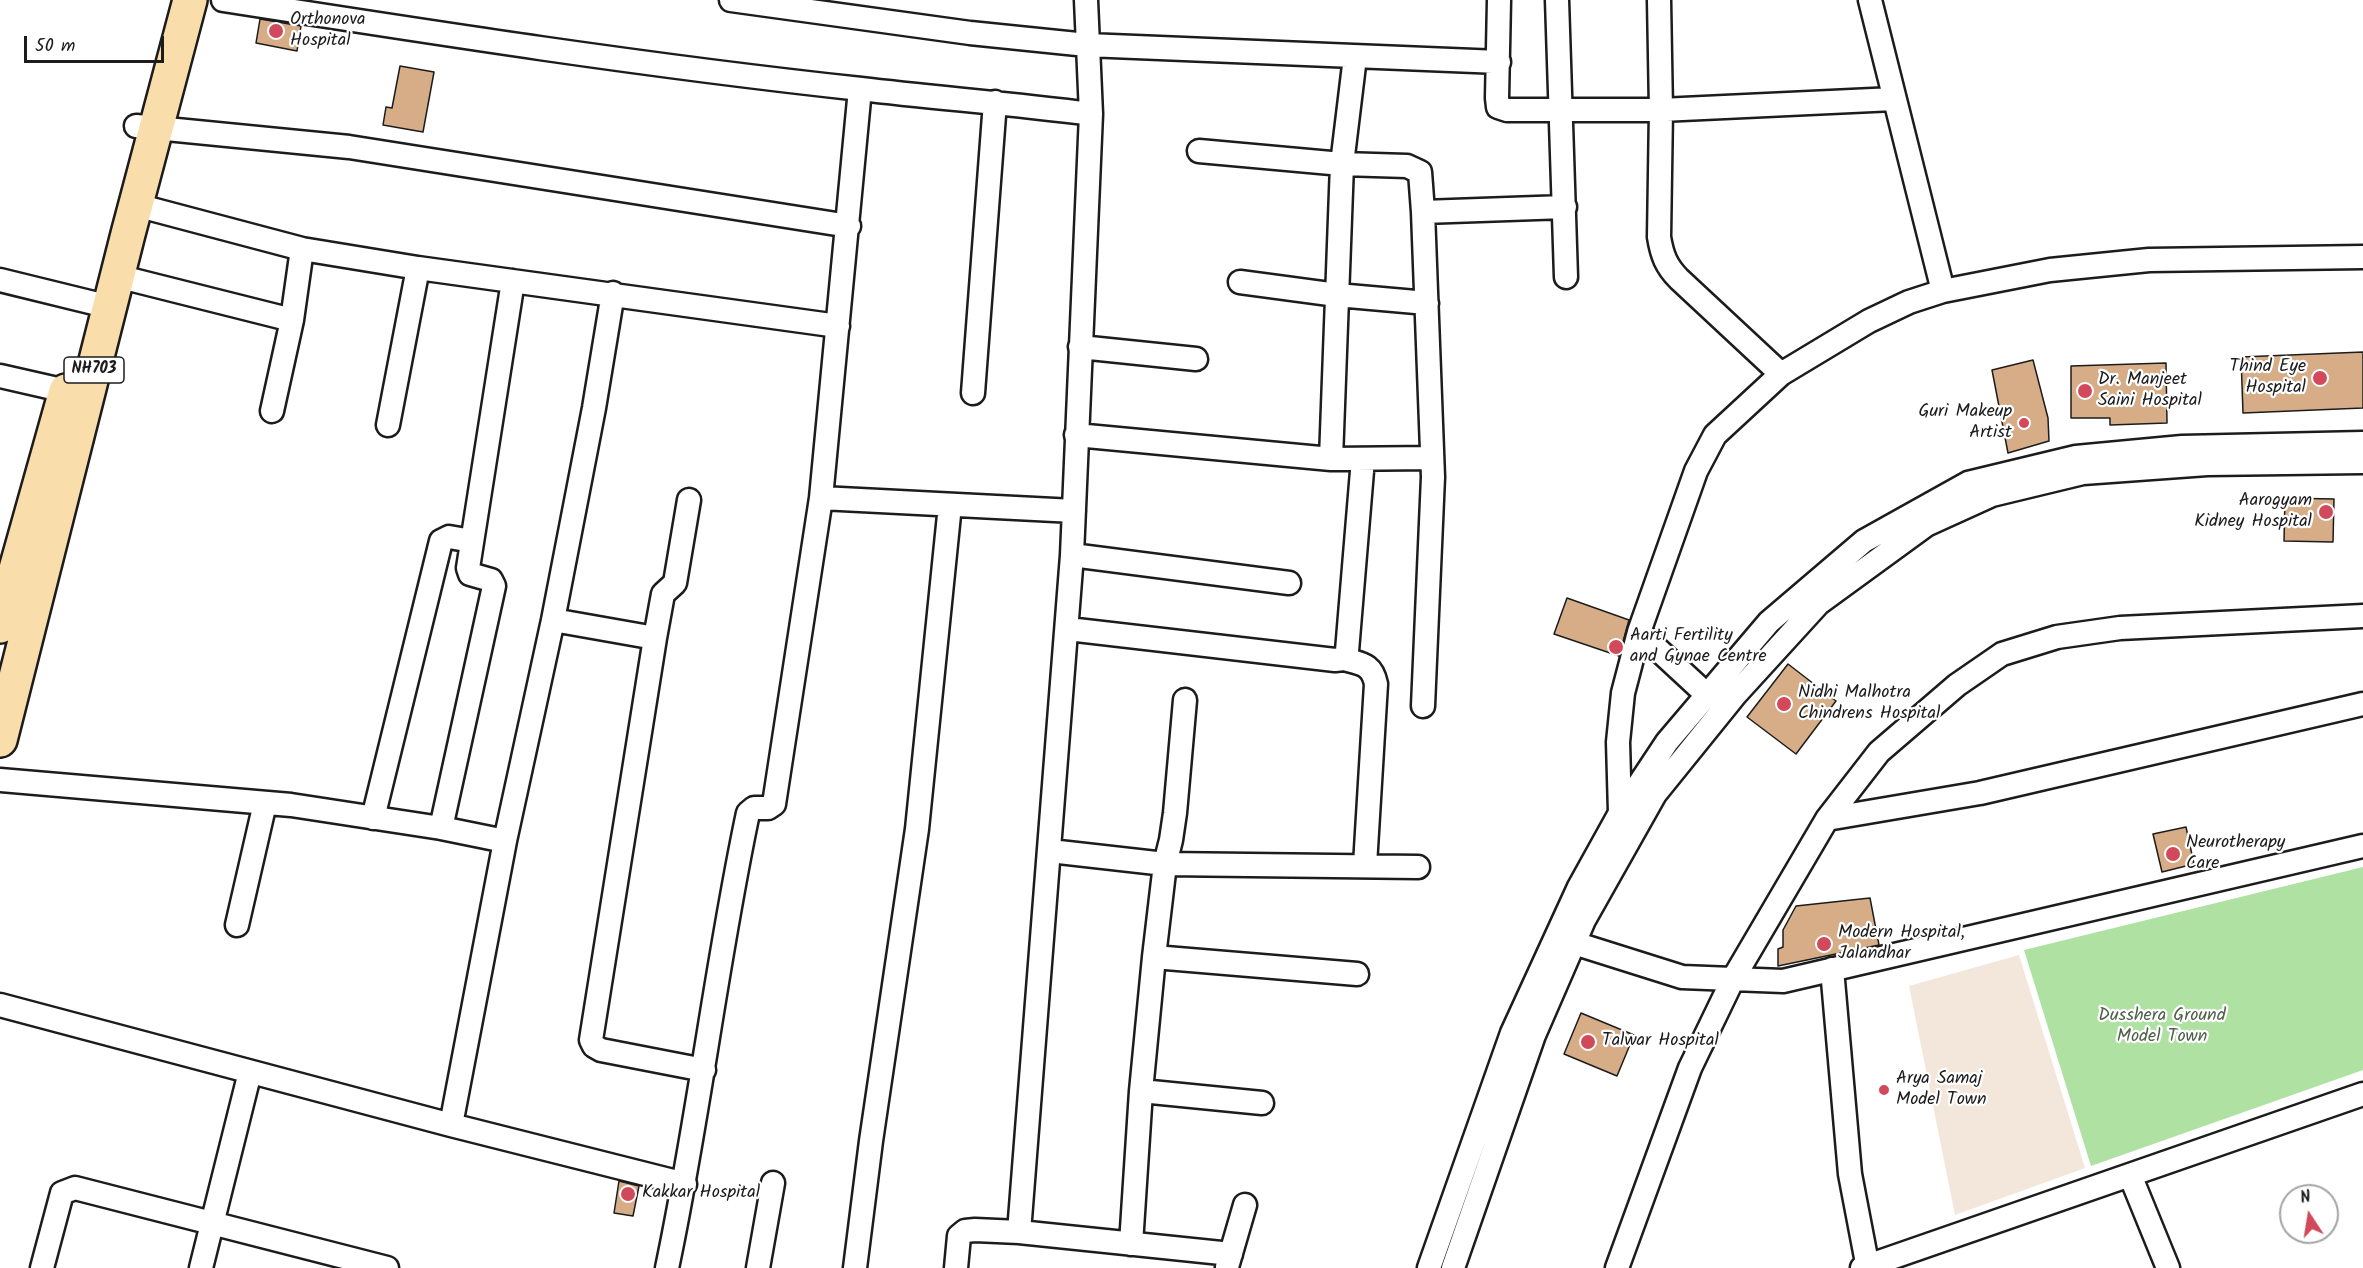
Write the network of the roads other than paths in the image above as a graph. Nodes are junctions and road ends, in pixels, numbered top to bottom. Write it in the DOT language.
graph roads {
  1 [pos="169,0"];
  2 [pos="190,0"];
  3 [pos="223,0"];
  4 [pos="731,0"];
  5 [pos="1086,0"];
  6 [pos="1499,0"];
  7 [pos="1557,0"];
  8 [pos="1659,0"];
  9 [pos="1870,0"];
  10 [pos="1087,45"];
  11 [pos="1355,57"];
  12 [pos="1500,62"];
  13 [pos="861,89"];
  14 [pos="1894,99"];
  15 [pos="995,102"];
  16 [pos="1661,110"];
  17 [pos="1560,111"];
  18 [pos="1091,114"];
  19 [pos="146,127"];
  20 [pos="1199,151"];
  21 [pos="1342,164"];
  22 [pos="136,204"];
  23 [pos="1565,207"];
  24 [pos="1423,212"];
  25 [pos="849,226"];
  26 [pos="302,249"];
  27 [pos="2363,257"];
  28 [pos="418,268"];
  29 [pos="1566,277"];
  30 [pos="0,280"];
  31 [pos="513,281"];
  32 [pos="1240,282"];
  33 [pos="1943,291"];
  34 [pos="613,293"];
  35 [pos="105,295"];
  36 [pos="1337,295"];
  37 [pos="1427,303"];
  38 [pos="292,320"];
  39 [pos="838,326"];
  40 [pos="1080,347"];
  41 [pos="1196,359"];
  42 [pos="1781,374"];
  43 [pos="0,376"];
  44 [pos="66,391"];
  45 [pos="973,393"];
  46 [pos="272,411"];
  47 [pos="388,425"];
  48 [pos="1076,435"];
  49 [pos="2363,443"];
  50 [pos="1432,458"];
  51 [pos="1331,459"];
  52 [pos="1363,459"];
  53 [pos="2363,462"];
  54 [pos="821,498"];
  55 [pos="689,500"];
  56 [pos="951,505"];
  57 [pos="1074,511"];
  58 [pos="472,542"];
  59 [pos="1072,555"];
  60 [pos="1289,583"];
  61 [pos="2,610"];
  62 [pos="2363,616"];
  63 [pos="553,620"];
  64 [pos="1068,629"];
  65 [pos="1639,632"];
  66 [pos="655,638"];
  67 [pos="1344,659"];
  68 [pos="1706,694"];
  69 [pos="1185,700"];
  70 [pos="2363,704"];
  71 [pos="1424,706"];
  72 [pos="0,740"];
  73 [pos="0,780"];
  74 [pos="265,803"];
  75 [pos="1620,813"];
  76 [pos="372,818"];
  77 [pos="1827,819"];
  78 [pos="441,828"];
  79 [pos="505,841"];
  80 [pos="2363,846"];
  81 [pos="1050,852"];
  82 [pos="1164,864"];
  83 [pos="1365,865"];
  84 [pos="1418,867"];
  85 [pos="237,925"];
  86 [pos="1574,943"];
  87 [pos="1154,957"];
  88 [pos="1832,969"];
  89 [pos="1357,974"];
  90 [pos="1733,979"];
  91 [pos="0,1005"];
  92 [pos="704,1070"];
  93 [pos="250,1072"];
  94 [pos="1141,1091"];
  95 [pos="2363,1094"];
  96 [pos="1262,1103"];
  97 [pos="451,1125"];
  98 [pos="2130,1175"];
  99 [pos="773,1183"];
  100 [pos="685,1184"];
  101 [pos="1245,1205"];
  102 [pos="213,1222"];
  103 [pos="1019,1232"];
  104 [pos="1131,1244"];
  105 [pos="1228,1261"];
  106 [pos="349,1263"];
  107 [pos="1866,1267"];
  108 [pos="42,1268"];
  109 [pos="201,1268"];
  110 [pos="387,1268"];
  111 [pos="667,1268"];
  112 [pos="758,1268"];
  113 [pos="855,1268"];
  114 [pos="956,1268"];
  115 [pos="1429,1268"];
  116 [pos="1453,1268"];
  117 [pos="1617,1268"];
  118 [pos="2168,1268"];
  1 -- 19 [label="highway, NH703"];
  2 -- 19 [label="highway, NH703"];
  3 -- 13 [label="street"];
  4 -- 10 [label="street"];
  5 -- 10 [label="street"];
  6 -- 12 [label="street"];
  7 -- 17 [label="street"];
  8 -- 16 [label="street"];
  9 -- 14 [label="street"];
  10 -- 11 [label="street"];
  10 -- 18 [label="street"];
  11 -- 12 [label="street"];
  11 -- 21 [label="street"];
  12 -- 17 [label="street"];
  13 -- 15 [label="street"];
  13 -- 25 [label="street"];
  14 -- 16 [label="street"];
  14 -- 33 [label="street"];
  15 -- 18 [label="street"];
  15 -- 45 [label="street"];
  16 -- 17 [label="street"];
  16 -- 42 [label="street"];
  17 -- 23 [label="street"];
  18 -- 40 [label="street"];
  19 -- 22 [label="highway, NH703"];
  19 -- 25 [label="street"];
  19 -- 35 [label="highway, NH703"];
  20 -- 21 [label="street"];
  21 -- 24 [label="street"];
  21 -- 36 [label="street"];
  22 -- 26 [label="street"];
  22 -- 35 [label="highway, NH703"];
  23 -- 24 [label="street"];
  23 -- 29 [label="street"];
  24 -- 37 [label="street"];
  25 -- 39 [label="street"];
  26 -- 28 [label="street"];
  26 -- 38 [label="street"];
  27 -- 33 [label="street"];
  28 -- 31 [label="street"];
  28 -- 47 [label="street"];
  30 -- 35 [label="street"];
  31 -- 34 [label="street"];
  31 -- 58 [label="street"];
  32 -- 36 [label="street"];
  33 -- 42 [label="street"];
  34 -- 39 [label="street"];
  34 -- 63 [label="street"];
  35 -- 38 [label="street"];
  35 -- 44 [label="highway, NH703"];
  35 -- 72 [label="highway, NH703"];
  36 -- 37 [label="street"];
  36 -- 51 [label="street"];
  37 -- 50 [label="street"];
  38 -- 46 [label="street"];
  39 -- 54 [label="street"];
  40 -- 41 [label="street"];
  40 -- 48 [label="street"];
  42 -- 65 [label="street"];
  43 -- 44 [label="street"];
  44 -- 61 [label="highway, NH703"];
  48 -- 51 [label="street"];
  48 -- 57 [label="street"];
  49 -- 68 [label="street"];
  50 -- 52 [label="street"];
  50 -- 71 [label="street"];
  51 -- 52 [label="street"];
  52 -- 67 [label="street"];
  53 -- 86 [label="street"];
  54 -- 56 [label="street"];
  54 -- 92 [label="street"];
  55 -- 66 [label="street"];
  56 -- 57 [label="street"];
  56 -- 113 [label="street"];
  57 -- 59 [label="street"];
  58 -- 76 [label="street"];
  58 -- 78 [label="street"];
  59 -- 60 [label="street"];
  59 -- 64 [label="street"];
  62 -- 77 [label="street"];
  63 -- 66 [label="street"];
  63 -- 79 [label="street"];
  64 -- 67 [label="street"];
  64 -- 81 [label="street"];
  65 -- 68 [label="street"];
  65 -- 75 [label="street"];
  66 -- 92 [label="street"];
  67 -- 83 [label="street"];
  68 -- 75 [label="street"];
  69 -- 82 [label="street"];
  70 -- 77 [label="street"];
  73 -- 74 [label="street"];
  74 -- 76 [label="street"];
  74 -- 85 [label="street"];
  75 -- 115 [label="street"];
  76 -- 78 [label="street"];
  77 -- 90 [label="street"];
  78 -- 79 [label="street"];
  79 -- 97 [label="street"];
  80 -- 88 [label="street"];
  81 -- 82 [label="street"];
  81 -- 103 [label="street"];
  82 -- 83 [label="street"];
  82 -- 87 [label="street"];
  83 -- 84 [label="street"];
  86 -- 90 [label="street"];
  86 -- 116 [label="street"];
  87 -- 89 [label="street"];
  87 -- 94 [label="street"];
  88 -- 90 [label="street"];
  88 -- 107 [label="street"];
  90 -- 117 [label="street"];
  91 -- 93 [label="street"];
  92 -- 100 [label="street"];
  93 -- 97 [label="street"];
  93 -- 102 [label="street"];
  94 -- 96 [label="street"];
  94 -- 104 [label="street"];
  95 -- 98 [label="street"];
  97 -- 100 [label="street"];
  98 -- 107 [label="street"];
  98 -- 118 [label="street"];
  99 -- 112 [label="street"];
  100 -- 111 [label="street"];
  101 -- 105 [label="street"];
  102 -- 106 [label="street"];
  102 -- 108 [label="street"];
  102 -- 109 [label="street"];
  103 -- 104 [label="street"];
  103 -- 114 [label="street"];
  104 -- 105 [label="street"];
  106 -- 110 [label="street"];
}
